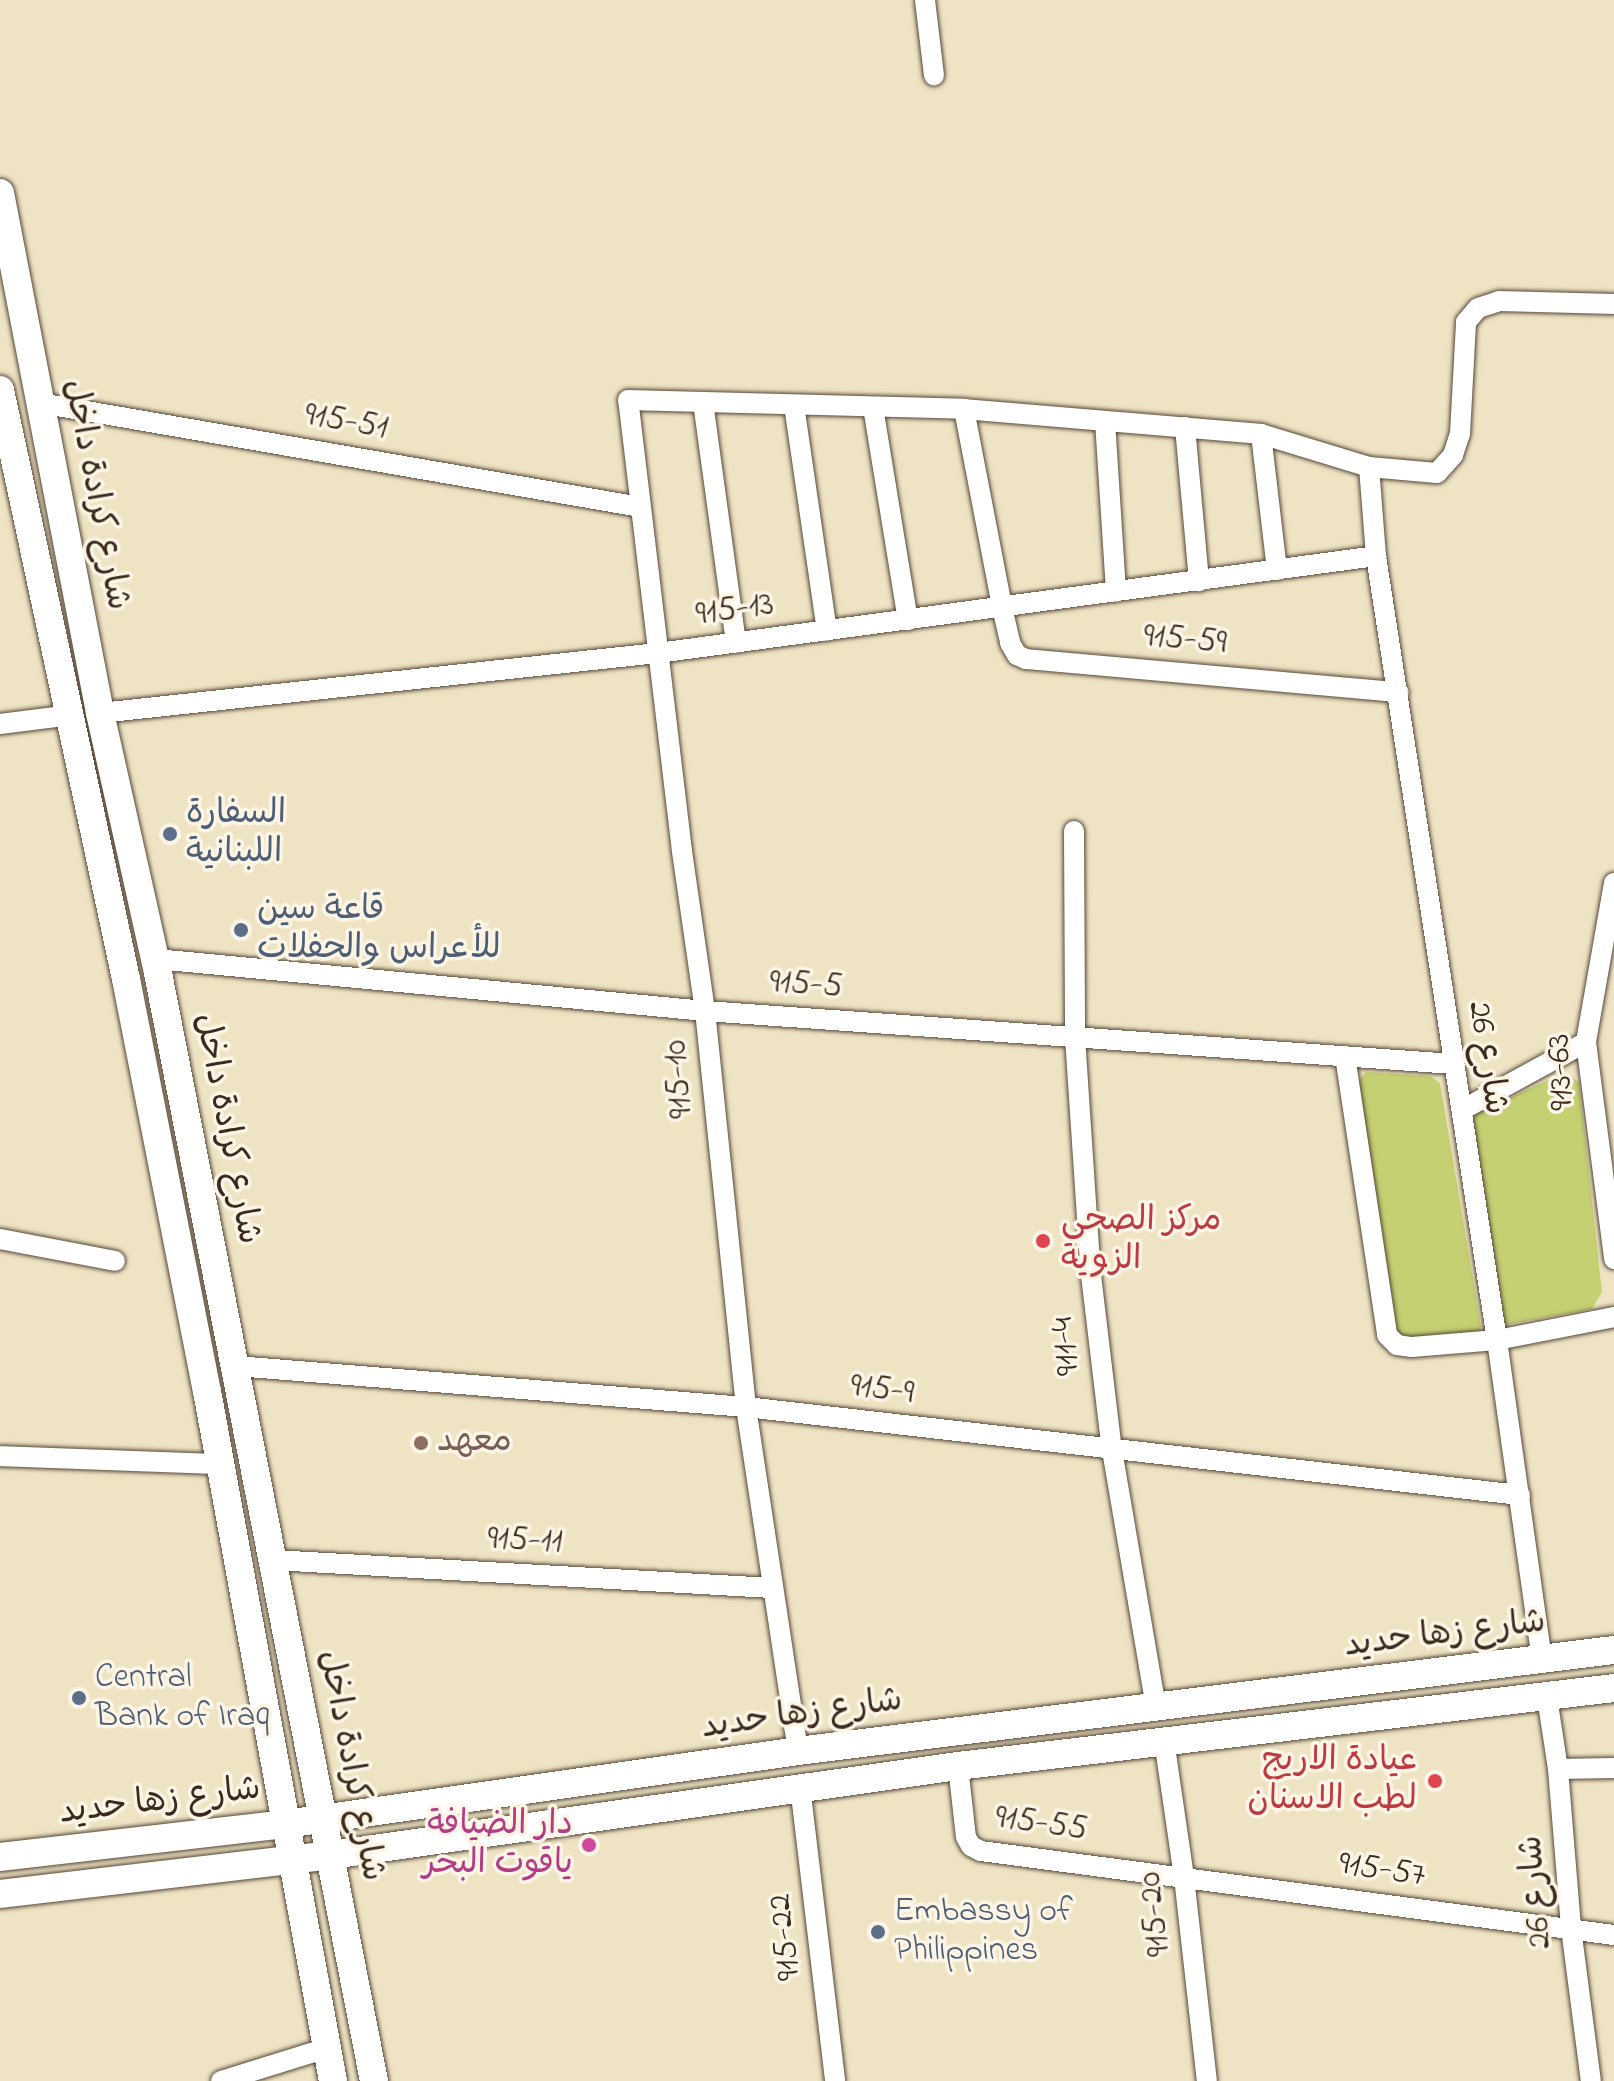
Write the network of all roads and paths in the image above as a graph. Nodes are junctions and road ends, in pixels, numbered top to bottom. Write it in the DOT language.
graph roads {
  1 [pos="925,0"];
  2 [pos="934,75"];
  3 [pos="0,193"];
  4 [pos="1614,304"];
  5 [pos="0,394"];
  6 [pos="703,402"];
  7 [pos="40,403"];
  8 [pos="794,405"];
  9 [pos="873,407"];
  10 [pos="964,409"];
  11 [pos="1105,421"];
  12 [pos="1185,427"];
  13 [pos="1261,434"];
  14 [pos="1369,467"];
  15 [pos="640,507"];
  16 [pos="1376,556"];
  17 [pos="1277,570"];
  18 [pos="1199,581"];
  19 [pos="1116,592"];
  20 [pos="1002,607"];
  21 [pos="908,620"];
  22 [pos="827,631"];
  23 [pos="736,643"];
  24 [pos="658,653"];
  25 [pos="1399,692"];
  26 [pos="100,713"];
  27 [pos="71,715"];
  28 [pos="0,724"];
  29 [pos="1074,831"];
  30 [pos="1614,883"];
  31 [pos="157,966"];
  32 [pos="126,979"];
  33 [pos="705,1011"];
  34 [pos="1075,1037"];
  35 [pos="1586,1042"];
  36 [pos="1345,1056"];
  37 [pos="1454,1064"];
  38 [pos="1462,1110"];
  39 [pos="0,1239"];
  40 [pos="1614,1259"];
  41 [pos="115,1261"];
  42 [pos="1614,1317"];
  43 [pos="1497,1340"];
  44 [pos="238,1376"];
  45 [pos="207,1391"];
  46 [pos="746,1407"];
  47 [pos="1112,1450"];
  48 [pos="0,1456"];
  49 [pos="220,1464"];
  50 [pos="1520,1495"];
  51 [pos="273,1560"];
  52 [pos="773,1588"];
  53 [pos="1614,1650"];
  54 [pos="1542,1659"];
  55 [pos="1614,1688"];
  56 [pos="1547,1697"];
  57 [pos="1156,1707"];
  58 [pos="1164,1740"];
  59 [pos="798,1751"];
  60 [pos="958,1766"];
  61 [pos="1614,1768"];
  62 [pos="1558,1769"];
  63 [pos="800,1786"];
  64 [pos="323,1818"];
  65 [pos="286,1824"];
  66 [pos="331,1855"];
  67 [pos="0,1857"];
  68 [pos="292,1860"];
  69 [pos="1184,1877"];
  70 [pos="0,1894"];
  71 [pos="1571,1928"];
  72 [pos="1614,1935"];
  73 [pos="327,2048"];
  74 [pos="221,2081"];
  75 [pos="333,2081"];
  76 [pos="374,2081"];
  77 [pos="835,2081"];
  78 [pos="1207,2081"];
  79 [pos="1591,2081"];
  1 -- 2 [label="street"];
  3 -- 7 [label="main road, شارع كرادة داخل"];
  4 -- 14 [label="street"];
  5 -- 27 [label="main road, شارع كرادة داخل"];
  6 -- 8 [label="street"];
  6 -- 15 [label="street, 915-10"];
  6 -- 23 [label="street"];
  7 -- 15 [label="street, 915-51"];
  7 -- 26 [label="main road, شارع كرادة داخل"];
  8 -- 9 [label="street"];
  8 -- 22 [label="street"];
  9 -- 10 [label="street"];
  9 -- 21 [label="street"];
  10 -- 11 [label="street"];
  10 -- 20 [label="street, 915-59"];
  11 -- 12 [label="street"];
  11 -- 19 [label="street"];
  12 -- 13 [label="street"];
  12 -- 18 [label="street"];
  13 -- 14 [label="street"];
  13 -- 17 [label="street"];
  14 -- 16 [label="street, شارع 26"];
  15 -- 24 [label="street, 915-10"];
  16 -- 17 [label="street, 915-13"];
  16 -- 25 [label="street, شارع 26"];
  17 -- 18 [label="street, 915-13"];
  18 -- 19 [label="street, 915-13"];
  19 -- 20 [label="street, 915-13"];
  20 -- 21 [label="street, 915-13"];
  20 -- 25 [label="street, 915-59"];
  21 -- 22 [label="street, 915-13"];
  22 -- 23 [label="street, 915-13"];
  23 -- 24 [label="street, 915-13"];
  24 -- 26 [label="street, 915-13"];
  24 -- 33 [label="street, 915-10"];
  25 -- 37 [label="street, شارع 26"];
  26 -- 31 [label="main road, شارع كرادة داخل"];
  27 -- 28 [label="street"];
  27 -- 32 [label="main road, شارع كرادة داخل"];
  29 -- 34 [label="street, 911-4"];
  30 -- 35 [label="street, 913-63"];
  31 -- 32 [label="main road"];
  31 -- 33 [label="street, 915-5"];
  31 -- 44 [label="main road, شارع كرادة داخل"];
  32 -- 45 [label="main road, شارع كرادة داخل"];
  33 -- 34 [label="street, 915-5"];
  33 -- 46 [label="street, 915-10"];
  34 -- 36 [label="street, 915-5"];
  34 -- 47 [label="street, 911-4"];
  35 -- 38 [label="street"];
  35 -- 40 [label="street, 913-63"];
  36 -- 37 [label="street, 915-5"];
  36 -- 43 [label="street"];
  37 -- 38 [label="street, شارع 26"];
  38 -- 43 [label="street, شارع 26"];
  39 -- 41 [label="street"];
  42 -- 43 [label="street"];
  43 -- 50 [label="street, شارع 26"];
  44 -- 45 [label="main road"];
  44 -- 46 [label="street, 915-9"];
  44 -- 51 [label="main road, شارع كرادة داخل"];
  45 -- 49 [label="main road, شارع كرادة داخل"];
  46 -- 47 [label="street, 915-9"];
  46 -- 52 [label="street, 915-10"];
  47 -- 50 [label="street, 915-9"];
  47 -- 57 [label="street, 911-4"];
  48 -- 49 [label="street"];
  49 -- 65 [label="main road, شارع كرادة داخل"];
  50 -- 54 [label="street, شارع 26"];
  51 -- 52 [label="street, 915-11"];
  51 -- 64 [label="main road, شارع كرادة داخل"];
  52 -- 59 [label="street, 915-10"];
  53 -- 54 [label="main road, شارع زها حديد"];
  54 -- 57 [label="main road, شارع زها حديد"];
  55 -- 56 [label="main road, شارع زها حديد"];
  56 -- 58 [label="main road, شارع زها حديد"];
  56 -- 62 [label="street, شارع 26"];
  57 -- 59 [label="main road, شارع زها حديد"];
  58 -- 60 [label="main road, شارع زها حديد"];
  58 -- 69 [label="street, 915-20"];
  59 -- 63 [label="main road"];
  59 -- 64 [label="main road, شارع زها حديد"];
  60 -- 63 [label="main road, شارع زها حديد"];
  60 -- 69 [label="street, 915-55"];
  61 -- 62 [label="street"];
  62 -- 71 [label="street, شارع 26"];
  63 -- 66 [label="main road, شارع زها حديد"];
  63 -- 77 [label="street, 915-22"];
  64 -- 65 [label="main road, شارع زها حديد"];
  64 -- 66 [label="main road, شارع كرادة داخل"];
  65 -- 67 [label="main road, شارع زها حديد"];
  65 -- 68 [label="main road, شارع كرادة داخل"];
  66 -- 68 [label="main road, شارع زها حديد"];
  66 -- 76 [label="main road, شارع كرادة داخل"];
  68 -- 70 [label="main road, شارع زها حديد"];
  68 -- 73 [label="main road, شارع كرادة داخل"];
  69 -- 71 [label="street, 915-57"];
  69 -- 78 [label="street, 915-20"];
  71 -- 72 [label="street, 915-57"];
  71 -- 79 [label="street, شارع 26"];
  73 -- 74 [label="street"];
  73 -- 75 [label="main road, شارع كرادة داخل"];
}
